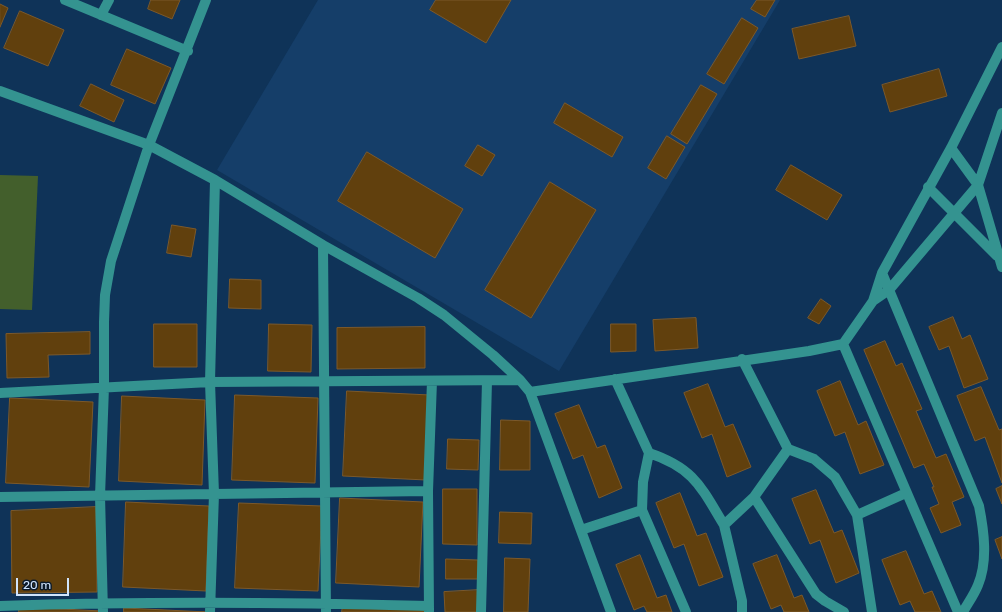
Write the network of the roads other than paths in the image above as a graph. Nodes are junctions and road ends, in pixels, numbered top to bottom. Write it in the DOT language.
graph roads {
  1 [pos="65,0"];
  2 [pos="109,0"];
  3 [pos="206,0"];
  4 [pos="102,15"];
  5 [pos="1002,47"];
  6 [pos="188,50"];
  7 [pos="0,91"];
  8 [pos="1002,113"];
  9 [pos="149,145"];
  10 [pos="951,148"];
  11 [pos="216,180"];
  12 [pos="978,185"];
  13 [pos="928,187"];
  14 [pos="955,213"];
  15 [pos="323,245"];
  16 [pos="998,257"];
  17 [pos="1002,267"];
  18 [pos="882,273"];
  19 [pos="889,290"];
  20 [pos="872,301"];
  21 [pos="843,344"];
  22 [pos="742,359"];
  23 [pos="615,379"];
  24 [pos="520,380"];
  25 [pos="432,381"];
  26 [pos="487,381"];
  27 [pos="210,382"];
  28 [pos="323,383"];
  29 [pos="104,387"];
  30 [pos="530,392"];
  31 [pos="0,393"];
  32 [pos="788,449"];
  33 [pos="649,453"];
  34 [pos="325,491"];
  35 [pos="428,491"];
  36 [pos="906,493"];
  37 [pos="214,494"];
  38 [pos="100,496"];
  39 [pos="0,497"];
  40 [pos="754,497"];
  41 [pos="642,510"];
  42 [pos="857,515"];
  43 [pos="724,525"];
  44 [pos="580,530"];
  45 [pos="210,601"];
  46 [pos="0,606"];
  47 [pos="102,607"];
  48 [pos="326,607"];
  49 [pos="429,609"];
  50 [pos="210,612"];
  51 [pos="481,612"];
  52 [pos="611,612"];
  53 [pos="686,612"];
  54 [pos="742,612"];
  55 [pos="844,612"];
  56 [pos="872,612"];
  57 [pos="958,612"];
  58 [pos="963,612"];
  1 -- 4 [label="street"];
  2 -- 4 [label="street"];
  3 -- 6 [label="street"];
  4 -- 6 [label="street"];
  5 -- 10 [label="street"];
  6 -- 9 [label="street"];
  7 -- 9 [label="street"];
  8 -- 12 [label="street"];
  9 -- 11 [label="street"];
  9 -- 29 [label="street"];
  10 -- 12 [label="street"];
  10 -- 13 [label="street"];
  11 -- 15 [label="street"];
  11 -- 27 [label="street"];
  12 -- 14 [label="street"];
  12 -- 16 [label="street"];
  13 -- 14 [label="street"];
  13 -- 18 [label="street"];
  14 -- 16 [label="street"];
  14 -- 19 [label="street"];
  15 -- 24 [label="street"];
  15 -- 28 [label="street"];
  16 -- 17 [label="street"];
  18 -- 19 [label="street"];
  18 -- 20 [label="street"];
  19 -- 20 [label="street"];
  19 -- 58 [label="street"];
  20 -- 21 [label="street"];
  21 -- 22 [label="street"];
  21 -- 36 [label="street"];
  22 -- 23 [label="street"];
  22 -- 32 [label="street"];
  23 -- 30 [label="street"];
  23 -- 33 [label="street"];
  24 -- 26 [label="street"];
  24 -- 30 [label="street"];
  25 -- 26 [label="street"];
  25 -- 28 [label="street"];
  25 -- 35 [label="street"];
  26 -- 51 [label="street"];
  27 -- 28 [label="street"];
  27 -- 29 [label="street"];
  27 -- 37 [label="street"];
  28 -- 34 [label="street"];
  29 -- 31 [label="street"];
  29 -- 38 [label="street"];
  30 -- 44 [label="street"];
  32 -- 40 [label="street"];
  32 -- 42 [label="street"];
  33 -- 41 [label="street"];
  33 -- 43 [label="street"];
  34 -- 35 [label="street"];
  34 -- 37 [label="street"];
  34 -- 48 [label="street"];
  35 -- 49 [label="street"];
  36 -- 42 [label="street"];
  36 -- 57 [label="street"];
  37 -- 38 [label="street"];
  37 -- 45 [label="street"];
  38 -- 39 [label="street"];
  38 -- 47 [label="street"];
  40 -- 43 [label="street"];
  40 -- 55 [label="street"];
  41 -- 44 [label="street"];
  41 -- 53 [label="street"];
  42 -- 56 [label="street"];
  43 -- 54 [label="street"];
  44 -- 52 [label="street"];
  45 -- 47 [label="street"];
  45 -- 48 [label="street"];
  45 -- 50 [label="street"];
  46 -- 47 [label="street"];
  48 -- 49 [label="street"];
}
